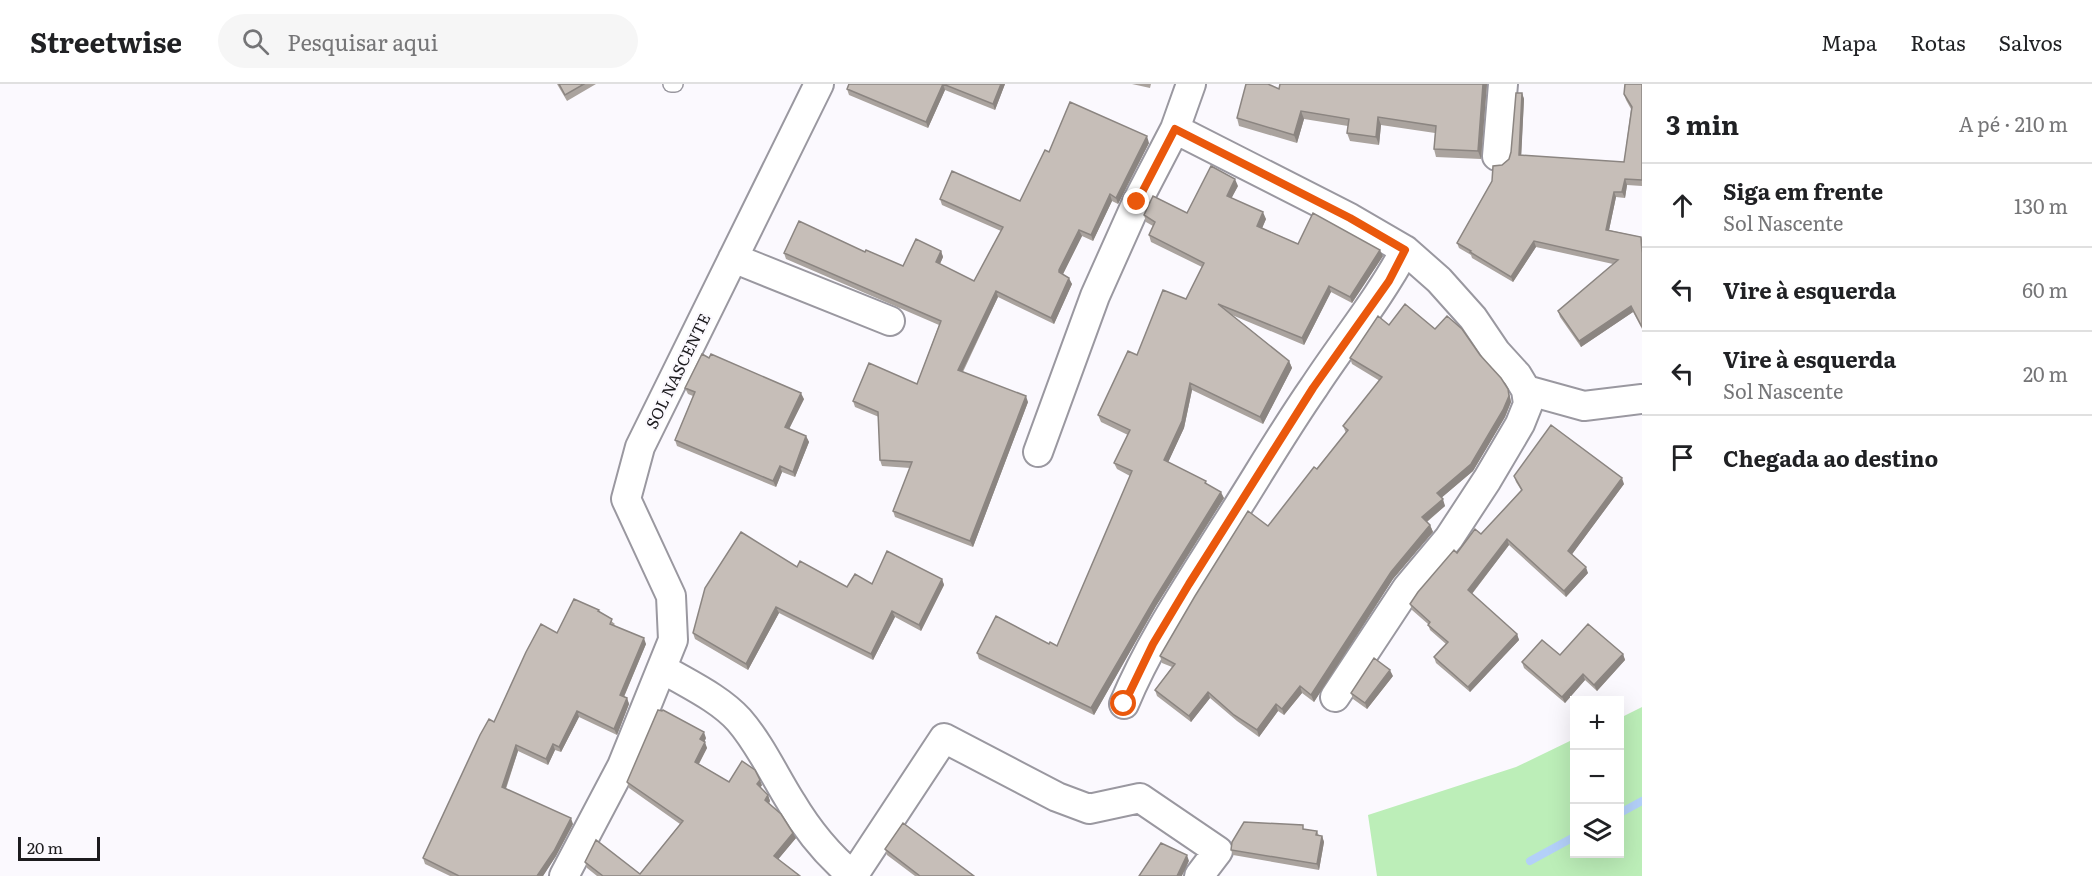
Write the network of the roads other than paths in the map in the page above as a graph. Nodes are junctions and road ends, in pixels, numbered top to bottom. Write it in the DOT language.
graph roads {
  1 [pos="819,84"];
  2 [pos="1191,84"];
  3 [pos="1503,84"];
  4 [pos="1175,129"];
  5 [pos="1497,156"];
  6 [pos="1405,250"];
  7 [pos="733,258"];
  8 [pos="890,321"];
  9 [pos="1527,390"];
  10 [pos="1642,399"];
  11 [pos="1038,452"];
  12 [pos="663,669"];
  13 [pos="1335,697"];
  14 [pos="1124,704"];
  15 [pos="564,876"];
  16 [pos="853,876"];
  17 [pos="1199,876"];
  1 -- 7 [label="street, SOL NASCENTE"];
  2 -- 4 [label="street"];
  3 -- 5 [label="street"];
  4 -- 6 [label="street"];
  4 -- 11 [label="street"];
  6 -- 9 [label="street"];
  6 -- 14 [label="street"];
  7 -- 8 [label="street"];
  7 -- 12 [label="street, SOL NASCENTE"];
  9 -- 10 [label="street"];
  9 -- 13 [label="street"];
  12 -- 15 [label="street, SOL NASCENTE"];
  12 -- 16 [label="street"];
  16 -- 17 [label="street"];
}
